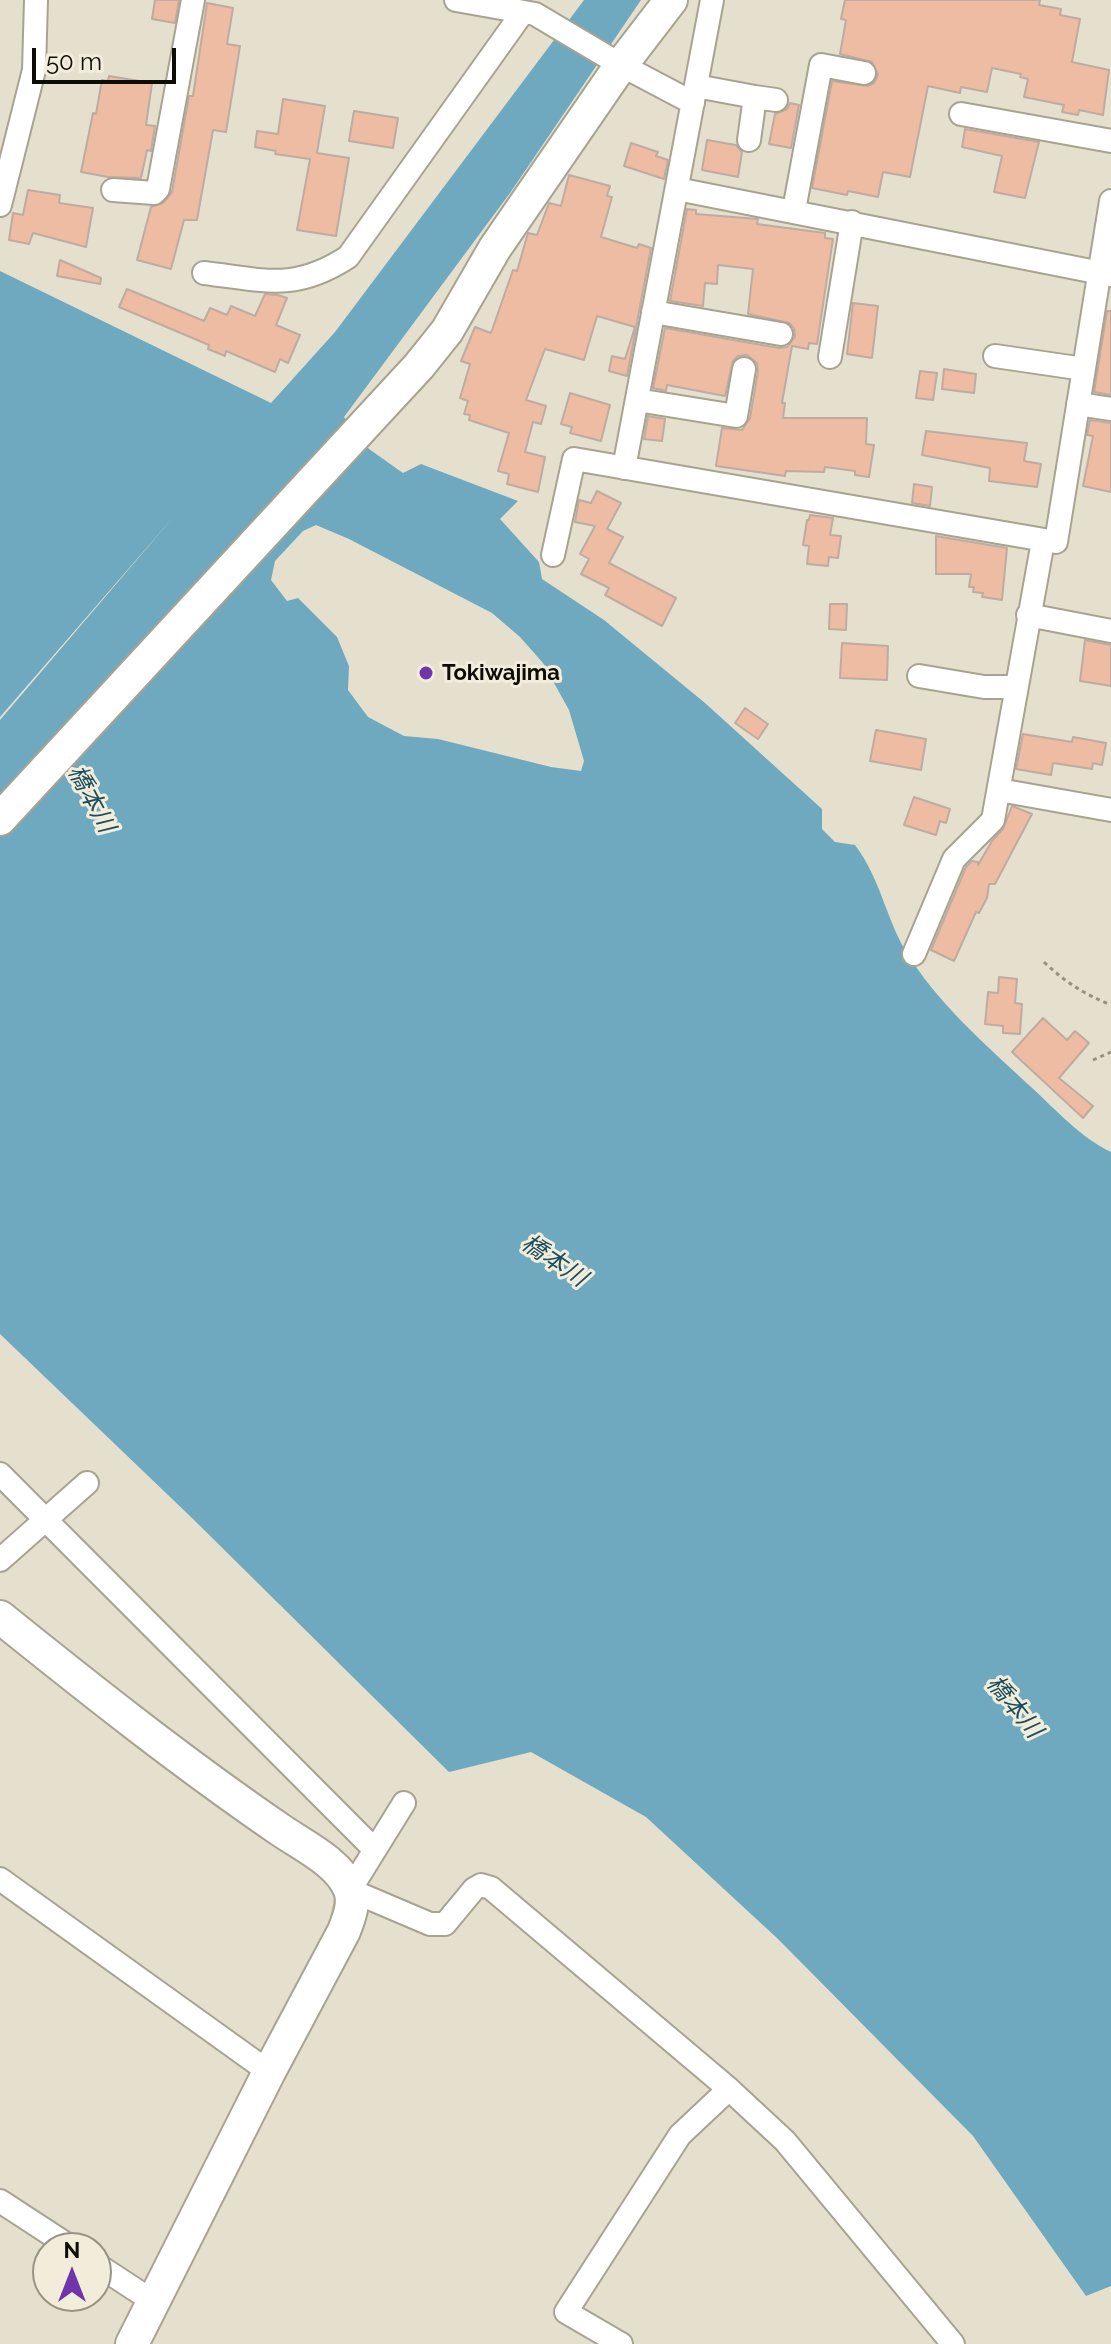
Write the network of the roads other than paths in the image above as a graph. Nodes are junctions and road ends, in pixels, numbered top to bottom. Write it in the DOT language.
graph roads {
  1 [pos="36,0"];
  2 [pos="193,0"];
  3 [pos="456,0"];
  4 [pos="671,0"];
  5 [pos="712,0"];
  6 [pos="538,11"];
  7 [pos="615,62"];
  8 [pos="864,73"];
  9 [pos="694,94"];
  10 [pos="961,114"];
  11 [pos="749,140"];
  12 [pos="1111,141"];
  13 [pos="4,175"];
  14 [pos="677,189"];
  15 [pos="113,190"];
  16 [pos="1111,201"];
  17 [pos="0,205"];
  18 [pos="794,210"];
  19 [pos="852,222"];
  20 [pos="204,273"];
  21 [pos="1105,273"];
  22 [pos="653,312"];
  23 [pos="781,334"];
  24 [pos="995,356"];
  25 [pos="830,357"];
  26 [pos="744,369"];
  27 [pos="1084,369"];
  28 [pos="637,400"];
  29 [pos="1078,404"];
  30 [pos="1111,409"];
  31 [pos="624,468"];
  32 [pos="1043,541"];
  33 [pos="553,555"];
  34 [pos="1028,615"];
  35 [pos="1110,624"];
  36 [pos="919,676"];
  37 [pos="1016,687"];
  38 [pos="999,790"];
  39 [pos="1111,810"];
  40 [pos="0,819"];
  41 [pos="914,954"];
  42 [pos="0,1474"];
  43 [pos="87,1483"];
  44 [pos="46,1519"];
  45 [pos="0,1560"];
  46 [pos="0,1617"];
  47 [pos="404,1803"];
  48 [pos="374,1849"];
  49 [pos="0,1879"];
  50 [pos="350,1890"];
  51 [pos="269,2072"];
  52 [pos="729,2089"];
  53 [pos="0,2201"];
  54 [pos="47,2232"];
  55 [pos="112,2274"];
  56 [pos="154,2302"];
  57 [pos="132,2344"];
  58 [pos="621,2344"];
  59 [pos="953,2344"];
  1 -- 13 [label="street"];
  2 -- 15 [label="street"];
  3 -- 6 [label="street"];
  4 -- 7 [label="street"];
  5 -- 9 [label="street"];
  6 -- 7 [label="street"];
  6 -- 20 [label="street"];
  7 -- 9 [label="street"];
  7 -- 40 [label="street"];
  8 -- 18 [label="street"];
  9 -- 11 [label="street"];
  9 -- 14 [label="street"];
  10 -- 12 [label="street"];
  13 -- 17 [label="street"];
  14 -- 18 [label="street"];
  14 -- 22 [label="street"];
  16 -- 21 [label="street"];
  18 -- 19 [label="street"];
  19 -- 21 [label="street"];
  19 -- 25 [label="street"];
  21 -- 27 [label="street"];
  22 -- 23 [label="street"];
  22 -- 28 [label="street"];
  24 -- 27 [label="street"];
  26 -- 28 [label="street"];
  27 -- 29 [label="street"];
  28 -- 31 [label="street"];
  29 -- 30 [label="street"];
  29 -- 32 [label="street"];
  31 -- 32 [label="street"];
  31 -- 33 [label="street"];
  32 -- 34 [label="street"];
  34 -- 35 [label="street"];
  34 -- 37 [label="street"];
  36 -- 37 [label="street"];
  37 -- 38 [label="street"];
  38 -- 39 [label="street"];
  38 -- 41 [label="street"];
  42 -- 44 [label="street"];
  43 -- 44 [label="street"];
  44 -- 45 [label="street"];
  44 -- 48 [label="street"];
  46 -- 50 [label="street"];
  47 -- 48 [label="street"];
  48 -- 50 [label="street"];
  49 -- 51 [label="street"];
  50 -- 51 [label="street"];
  50 -- 52 [label="street"];
  51 -- 56 [label="street"];
  52 -- 58 [label="street"];
  52 -- 59 [label="street"];
  53 -- 54 [label="street"];
  55 -- 56 [label="street"];
  56 -- 57 [label="street"];
}
